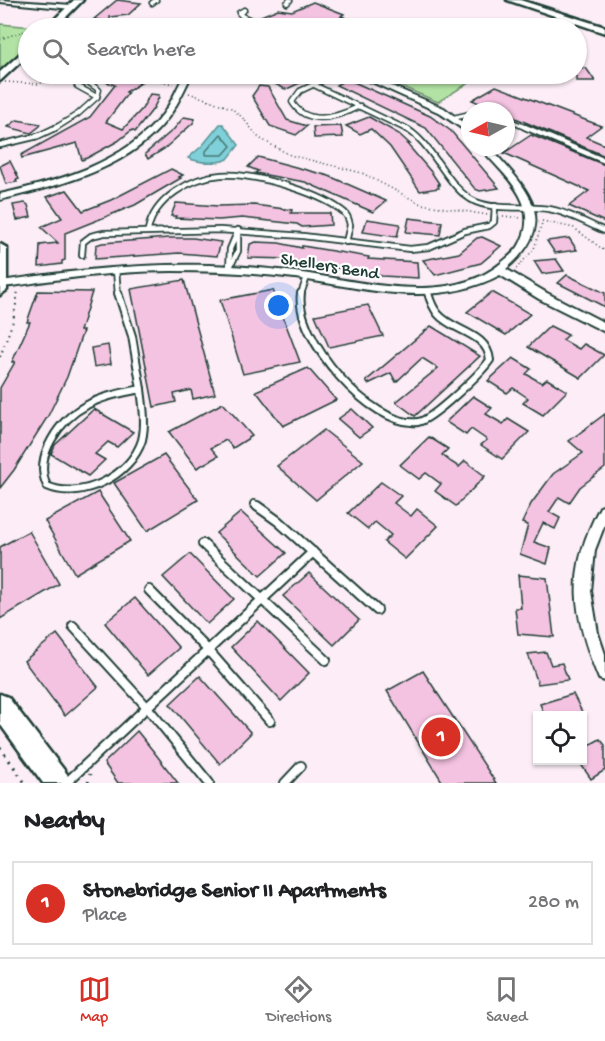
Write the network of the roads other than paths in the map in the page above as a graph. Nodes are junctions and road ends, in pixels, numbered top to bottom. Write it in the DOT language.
graph roads {
  1 [pos="0,0"];
  2 [pos="511,0"];
  3 [pos="76,3"];
  4 [pos="244,10"];
  5 [pos="256,15"];
  6 [pos="60,18"];
  7 [pos="246,18"];
  8 [pos="250,18"];
  9 [pos="567,18"];
  10 [pos="587,24"];
  11 [pos="605,30"];
  12 [pos="18,61"];
  13 [pos="1,80"];
  14 [pos="79,84"];
  15 [pos="92,84"];
  16 [pos="183,84"];
  17 [pos="382,84"];
  18 [pos="314,85"];
  19 [pos="97,97"];
  20 [pos="360,106"];
  21 [pos="461,116"];
  22 [pos="453,118"];
  23 [pos="515,123"];
  24 [pos="461,125"];
  25 [pos="0,146"];
  26 [pos="492,156"];
  27 [pos="605,161"];
  28 [pos="0,197"];
  29 [pos="495,206"];
  30 [pos="529,207"];
  31 [pos="148,230"];
  32 [pos="238,230"];
  33 [pos="605,231"];
  34 [pos="346,242"];
  35 [pos="0,248"];
  36 [pos="82,255"];
  37 [pos="229,269"];
  38 [pos="116,270"];
  39 [pos="500,270"];
  40 [pos="307,277"];
  41 [pos="1,287"];
  42 [pos="427,291"];
  43 [pos="605,328"];
  44 [pos="141,388"];
  45 [pos="254,504"];
  46 [pos="605,511"];
  47 [pos="203,544"];
  48 [pos="313,552"];
  49 [pos="149,590"];
  50 [pos="262,599"];
  51 [pos="377,610"];
  52 [pos="73,626"];
  53 [pos="208,650"];
  54 [pos="326,660"];
  55 [pos="605,673"];
  56 [pos="0,705"];
  57 [pos="147,707"];
  58 [pos="270,721"];
  59 [pos="301,766"];
  60 [pos="58,783"];
  61 [pos="66,783"];
  62 [pos="209,783"];
  63 [pos="285,783"];
  1 -- 3 [label="street"];
  2 -- 9 [label="main road"];
  3 -- 6 [label="main road"];
  4 -- 7 [label="lane"];
  5 -- 8 [label="lane"];
  10 -- 11 [label="main road"];
  12 -- 13 [label="main road"];
  14 -- 19 [label="lane"];
  15 -- 19 [label="lane"];
  16 -- 28 [label="street"];
  17 -- 22 [label="street"];
  18 -- 20 [label="lane"];
  18 -- 20 [label="lane"];
  19 -- 25 [label="lane"];
  20 -- 29 [label="lane"];
  21 -- 22 [label="lane"];
  22 -- 24 [label="street"];
  23 -- 27 [label="lane"];
  26 -- 30 [label="street"];
  29 -- 30 [label="lane"];
  29 -- 34 [label="lane"];
  30 -- 33 [label="lane"];
  30 -- 39 [label="street, Shellers Bend"];
  31 -- 32 [label="lane"];
  31 -- 34 [label="lane"];
  31 -- 36 [label="lane"];
  32 -- 34 [label="lane"];
  32 -- 37 [label="lane"];
  35 -- 41 [label="main road"];
  37 -- 38 [label="street, Shellers Bend"];
  37 -- 40 [label="street, Shellers Bend"];
  38 -- 41 [label="street, Shellers Bend"];
  38 -- 44 [label="lane"];
  39 -- 42 [label="street, Shellers Bend"];
  39 -- 43 [label="street"];
  40 -- 42 [label="street, Shellers Bend"];
  40 -- 42 [label="lane"];
  44 -- 44 [label="lane"];
  45 -- 48 [label="lane"];
  46 -- 55 [label="street"];
  47 -- 50 [label="lane"];
  48 -- 50 [label="lane"];
  48 -- 51 [label="lane"];
  49 -- 53 [label="lane"];
  50 -- 53 [label="lane"];
  50 -- 54 [label="lane"];
  52 -- 57 [label="lane"];
  53 -- 57 [label="lane"];
  53 -- 58 [label="lane"];
  56 -- 60 [label="main road"];
  57 -- 61 [label="lane"];
  57 -- 62 [label="lane"];
  59 -- 63 [label="lane"];
}
